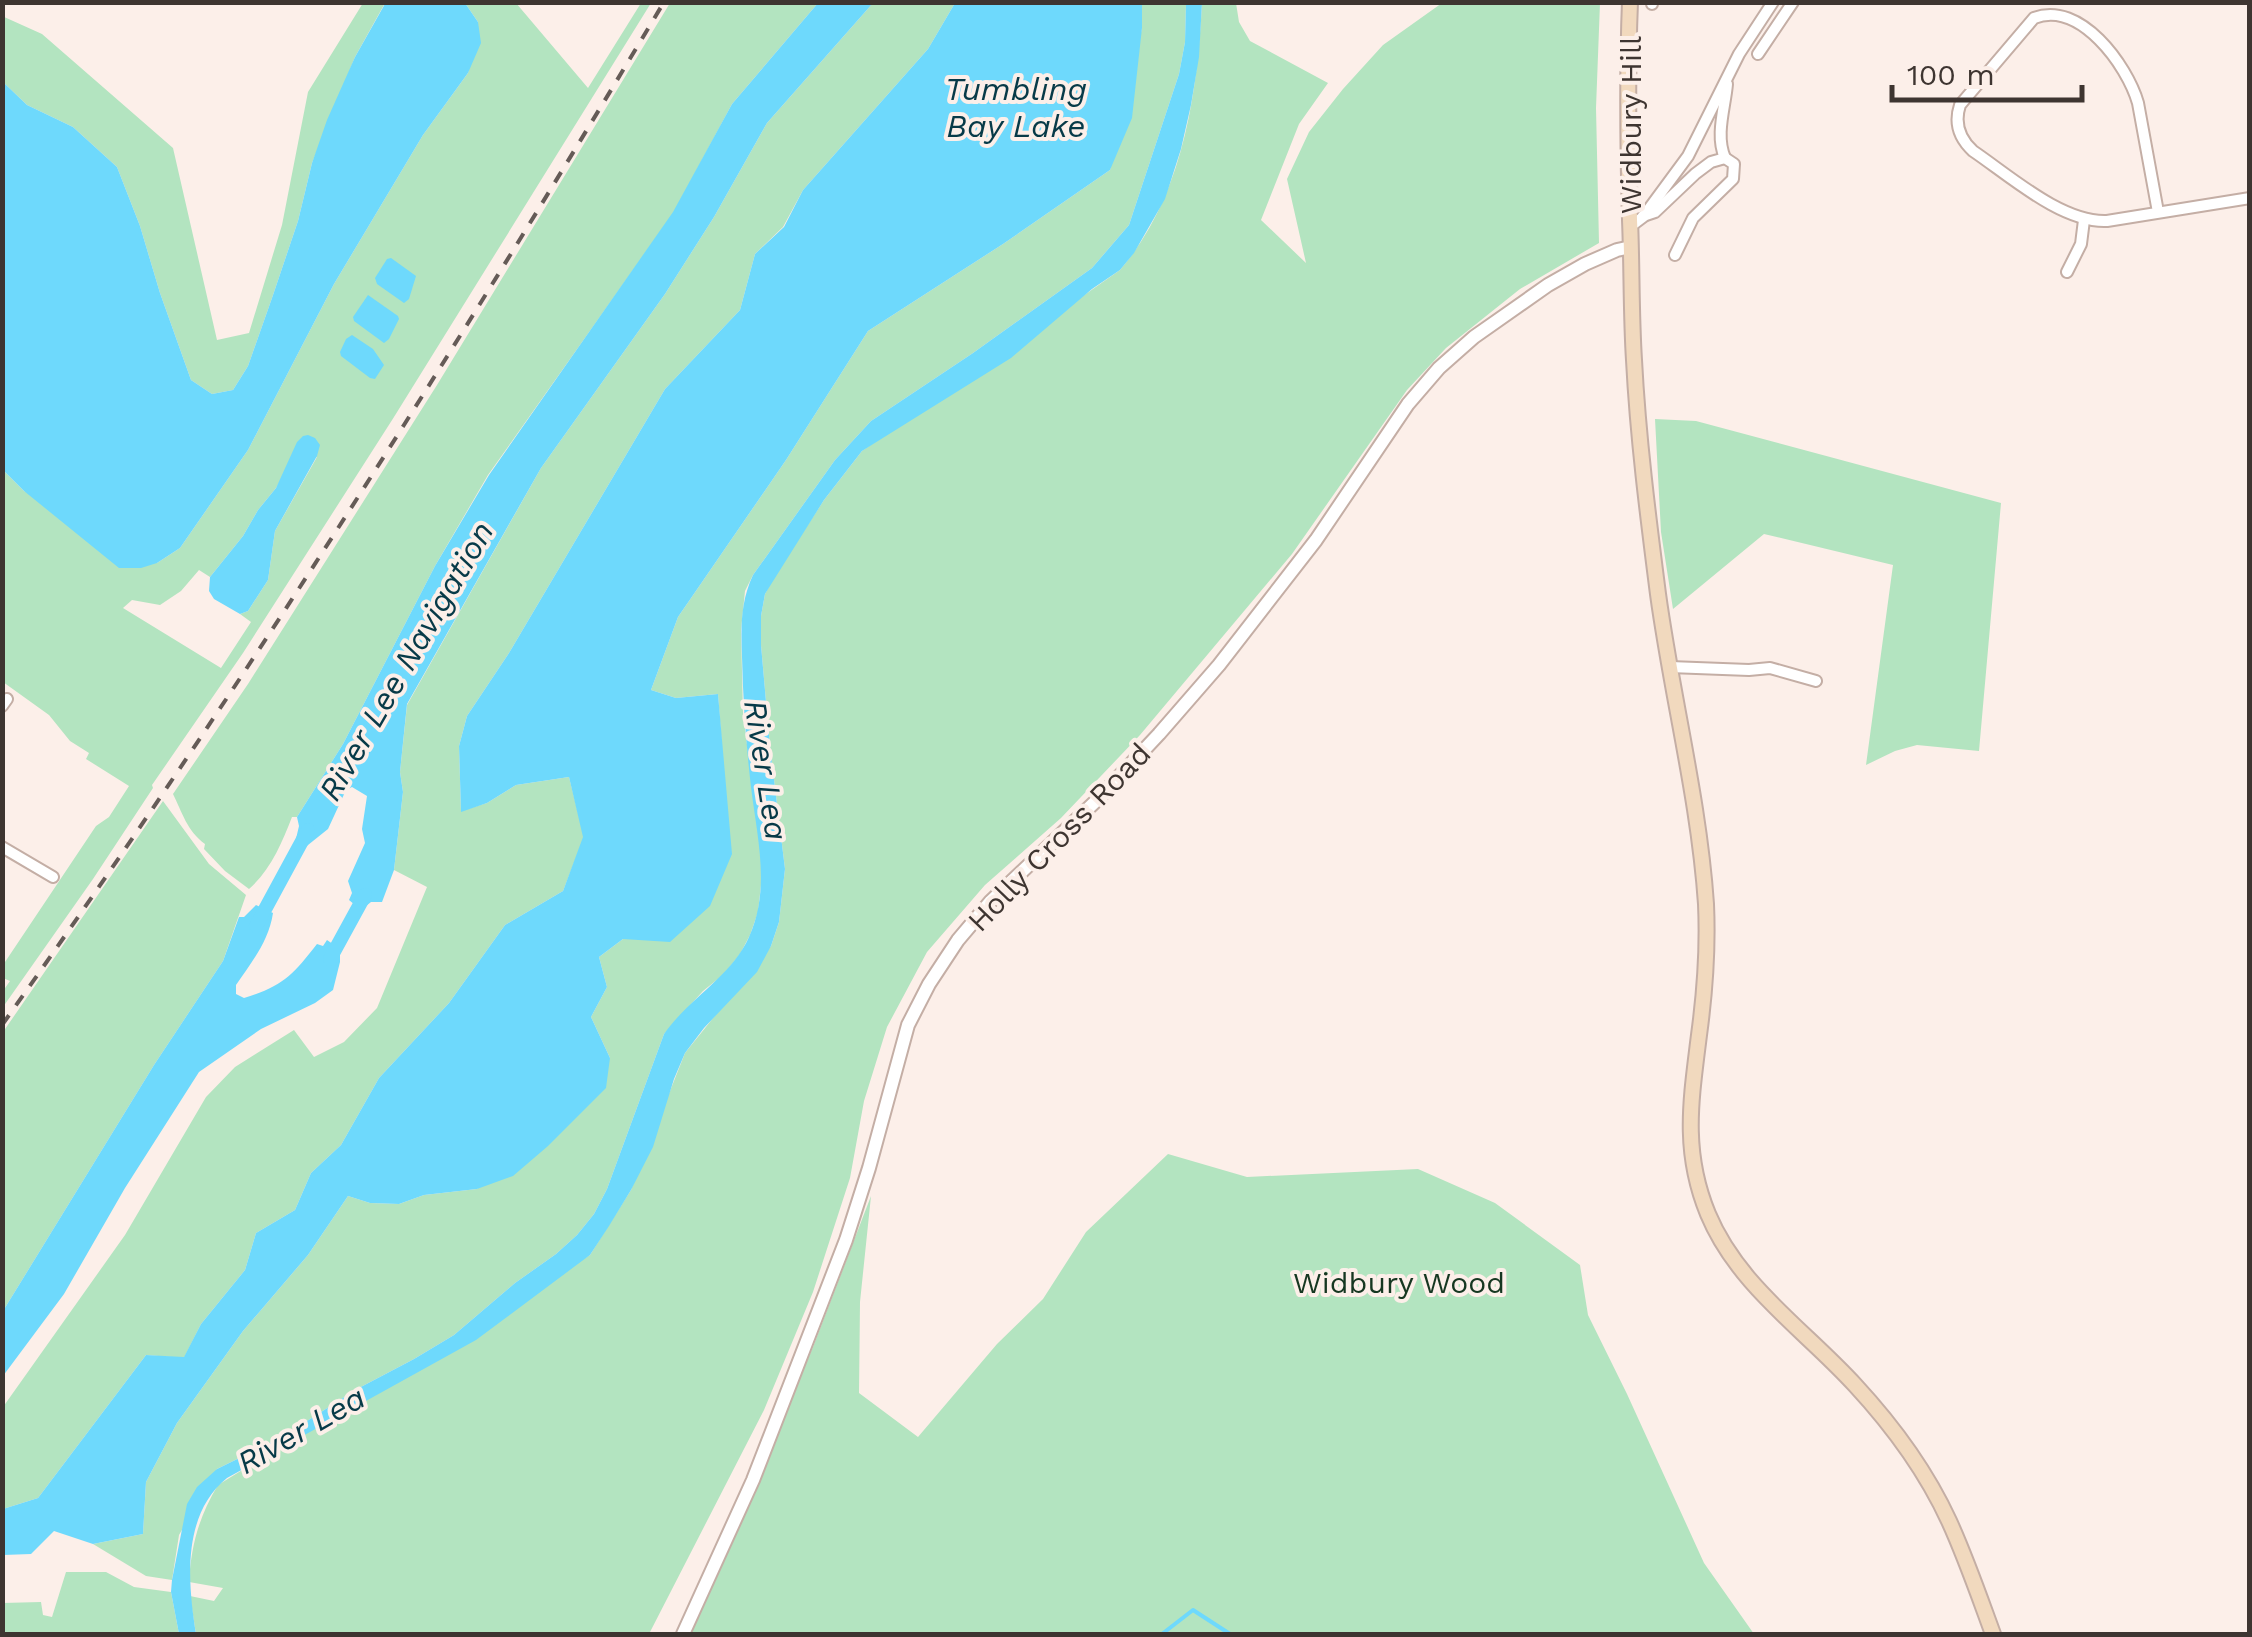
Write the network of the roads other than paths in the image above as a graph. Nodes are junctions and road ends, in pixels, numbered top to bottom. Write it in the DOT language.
graph roads {
  1 [pos="1630,2"];
  2 [pos="1772,2"];
  3 [pos="1793,2"];
  4 [pos="1758,54"];
  5 [pos="1727,78"];
  6 [pos="1726,158"];
  7 [pos="2250,198"];
  8 [pos="2158,212"];
  9 [pos="2084,220"];
  10 [pos="1637,221"];
  11 [pos="1631,247"];
  12 [pos="1675,255"];
  13 [pos="2067,272"];
  14 [pos="1670,667"];
  15 [pos="1816,681"];
  16 [pos="2,846"];
  17 [pos="52,877"];
  18 [pos="683,1634"];
  19 [pos="1993,1634"];
  1 -- 10 [label="main road, Widbury Hill"];
  2 -- 5 [label="street"];
  3 -- 4 [label="street"];
  5 -- 6 [label="street"];
  5 -- 10 [label="street"];
  6 -- 10 [label="street"];
  6 -- 12 [label="street"];
  7 -- 8 [label="street"];
  8 -- 9 [label="street"];
  8 -- 9 [label="street"];
  9 -- 13 [label="street"];
  10 -- 11 [label="main road, Widbury Hill"];
  11 -- 14 [label="main road, Widbury Hill"];
  11 -- 18 [label="street, Holly Cross Road"];
  14 -- 15 [label="street"];
  14 -- 19 [label="main road, Widbury Hill"];
  16 -- 17 [label="street"];
}
